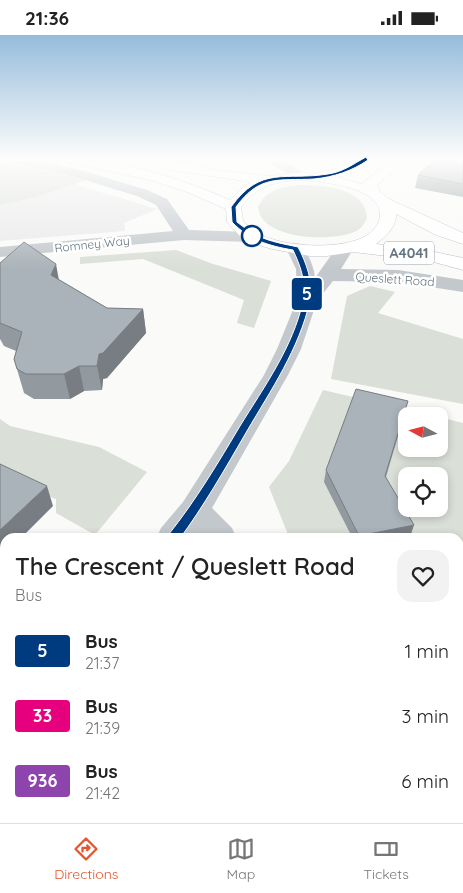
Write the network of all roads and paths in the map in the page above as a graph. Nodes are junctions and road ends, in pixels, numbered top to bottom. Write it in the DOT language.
graph roads {
  1 [pos="148,196"];
  2 [pos="205,196"];
  3 [pos="242,196"];
  4 [pos="378,197"];
  5 [pos="233,211"];
  6 [pos="184,235"];
  7 [pos="252,237"];
  8 [pos="463,239"];
  9 [pos="295,248"];
  10 [pos="350,248"];
  11 [pos="0,253"];
  12 [pos="463,263"];
  13 [pos="328,275"];
  14 [pos="463,286"];
  15 [pos="307,300"];
  16 [pos="194,511"];
  17 [pos="176,533"];
  18 [pos="216,533"];
  1 -- 6 [label="street"];
  2 -- 5 [label="main road"];
  3 -- 5 [label="main road"];
  4 -- 8 [label="main road, A4041"];
  4 -- 10 [label="main road"];
  5 -- 6 [label="street, Romney Way"];
  5 -- 7 [label="main road"];
  6 -- 7 [label="street, Romney Way"];
  6 -- 11 [label="street, Romney Way"];
  7 -- 9 [label="main road, Queslett Road"];
  9 -- 10 [label="main road, Queslett Road"];
  9 -- 15 [label="street"];
  10 -- 12 [label="main road, Queslett Road / A4041"];
  10 -- 13 [label="street"];
  13 -- 14 [label="street, Queslett Road"];
  13 -- 15 [label="street"];
  15 -- 16 [label="street"];
  16 -- 17 [label="street"];
  16 -- 18 [label="street"];
}
